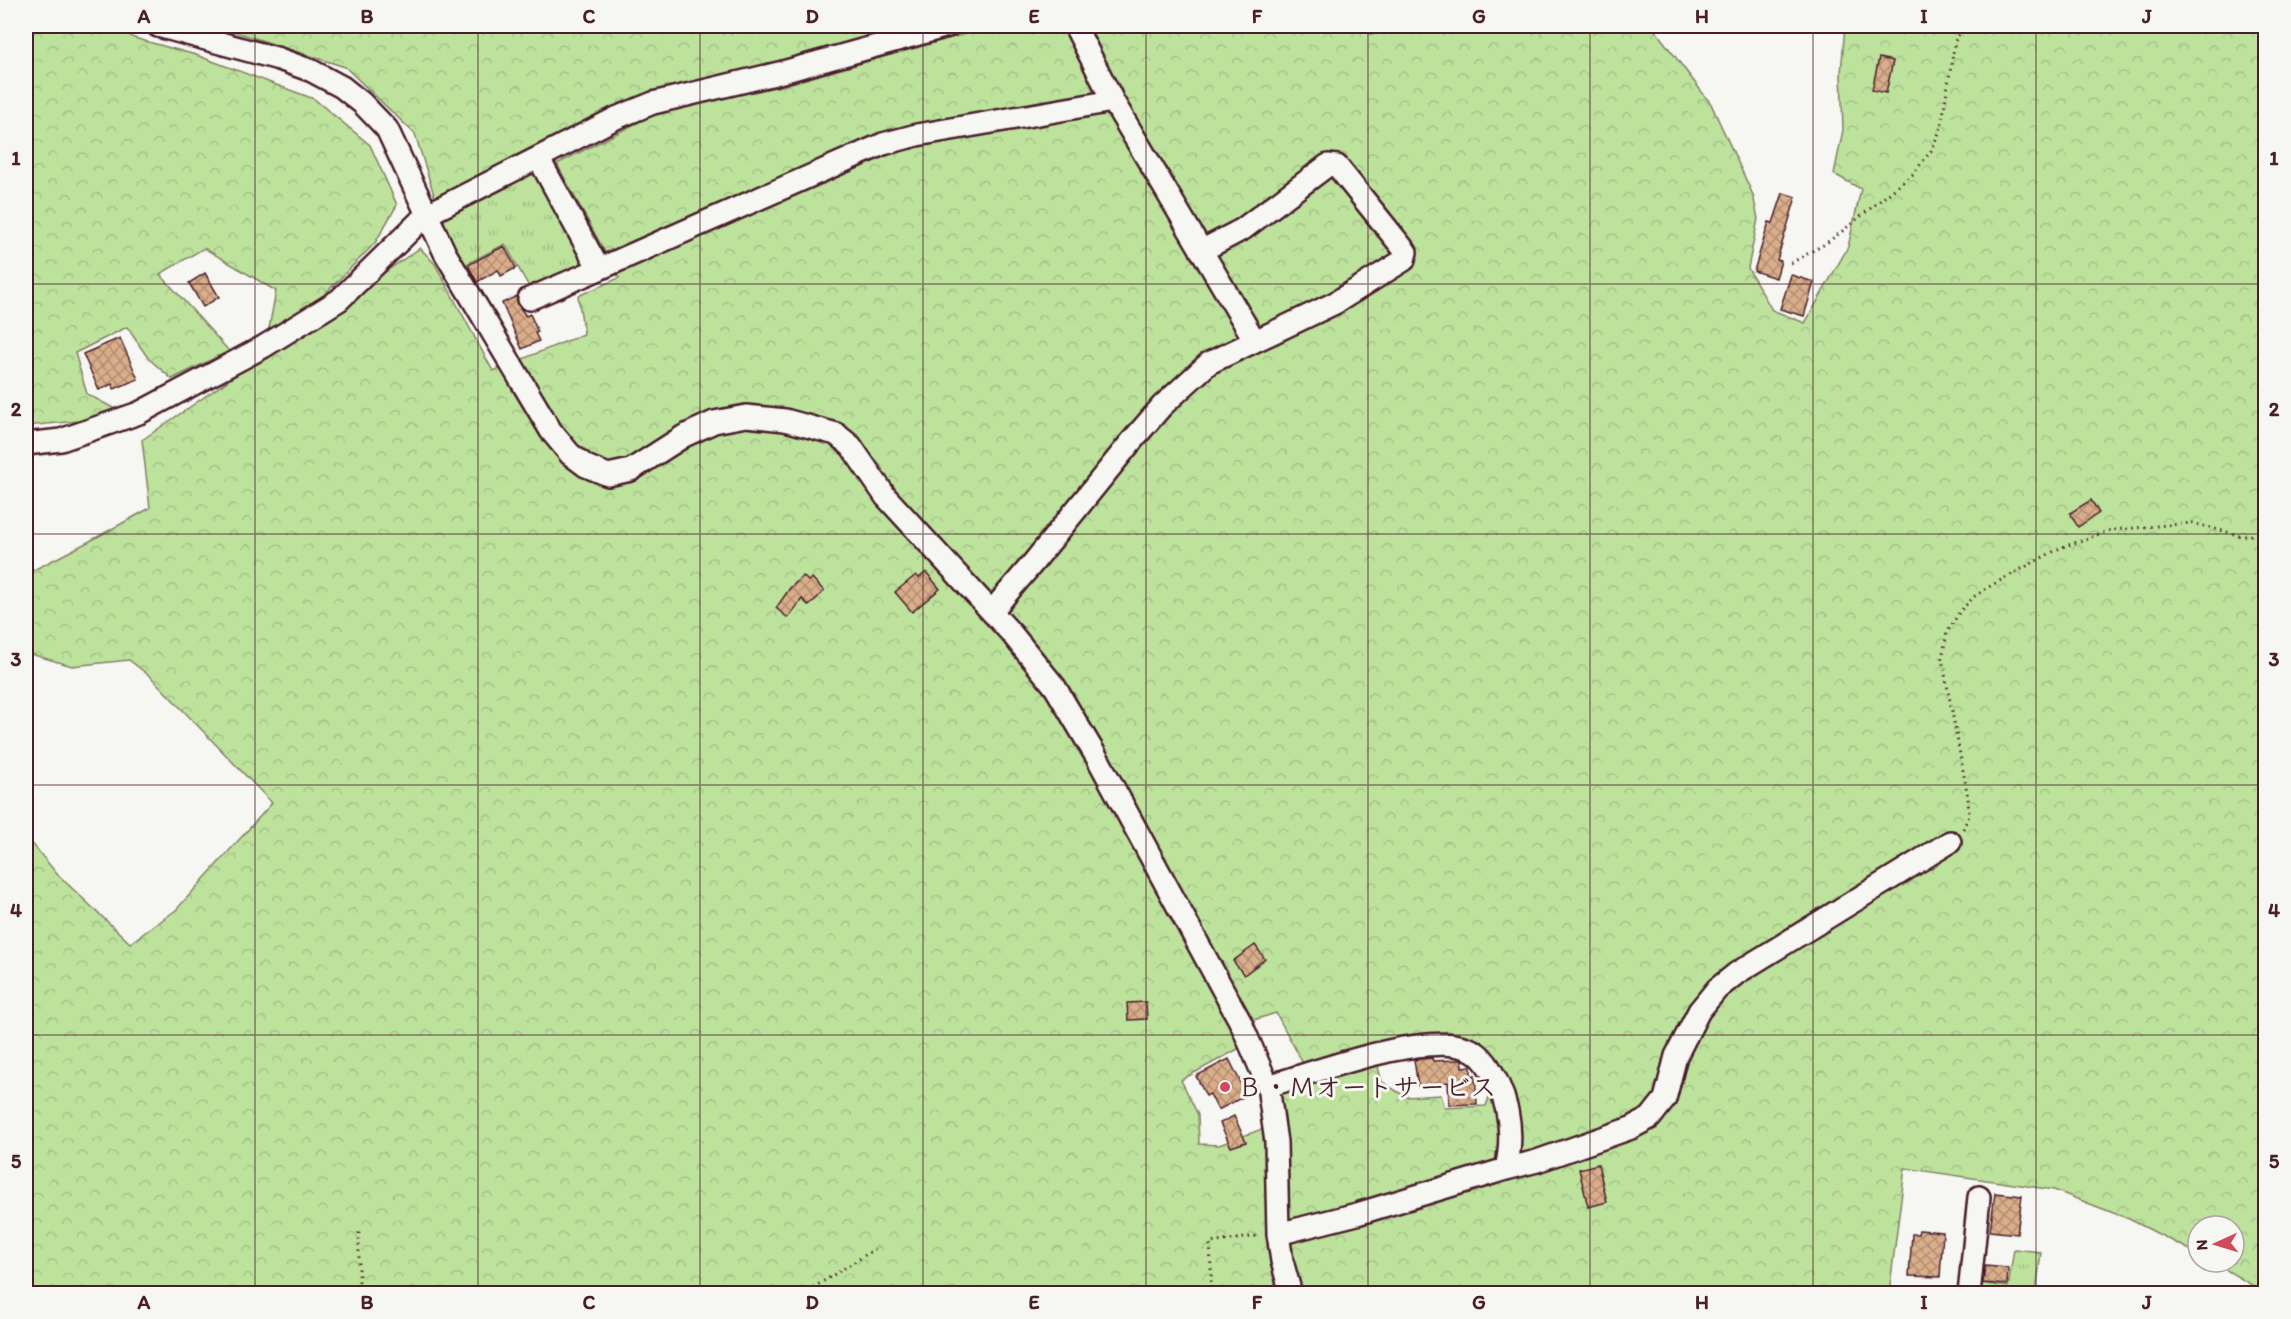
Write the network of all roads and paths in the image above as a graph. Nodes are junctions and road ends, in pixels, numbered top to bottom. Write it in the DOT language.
graph roads {
  1 [pos="158,26"];
  2 [pos="948,26"];
  3 [pos="1074,26"];
  4 [pos="1964,26"];
  5 [pos="1113,101"];
  6 [pos="539,159"];
  7 [pos="426,215"];
  8 [pos="1201,250"];
  9 [pos="1791,263"];
  10 [pos="599,269"];
  11 [pos="530,299"];
  12 [pos="1255,341"];
  13 [pos="26,444"];
  14 [pos="2265,534"];
  15 [pos="992,611"];
  16 [pos="1950,842"];
  17 [pos="1268,1086"];
  18 [pos="1506,1169"];
  19 [pos="1979,1197"];
  20 [pos="359,1229"];
  21 [pos="1278,1234"];
  22 [pos="875,1249"];
  23 [pos="359,1293"];
  24 [pos="803,1293"];
  25 [pos="1212,1293"];
  26 [pos="1291,1293"];
  27 [pos="1969,1293"];
  1 -- 7 [label="street"];
  2 -- 6 [label="street"];
  3 -- 5 [label="street"];
  4 -- 9 [label="path"];
  5 -- 8 [label="street"];
  5 -- 10 [label="street"];
  6 -- 7 [label="street"];
  6 -- 10 [label="street"];
  7 -- 13 [label="street"];
  7 -- 15 [label="street"];
  8 -- 12 [label="street"];
  8 -- 12 [label="street"];
  10 -- 11 [label="street"];
  12 -- 15 [label="street"];
  14 -- 16 [label="path"];
  15 -- 17 [label="street"];
  16 -- 18 [label="street"];
  17 -- 18 [label="street"];
  17 -- 21 [label="street"];
  18 -- 21 [label="street"];
  19 -- 27 [label="street"];
  20 -- 23 [label="path"];
  21 -- 25 [label="path"];
  21 -- 26 [label="street"];
  22 -- 24 [label="path"];
}
